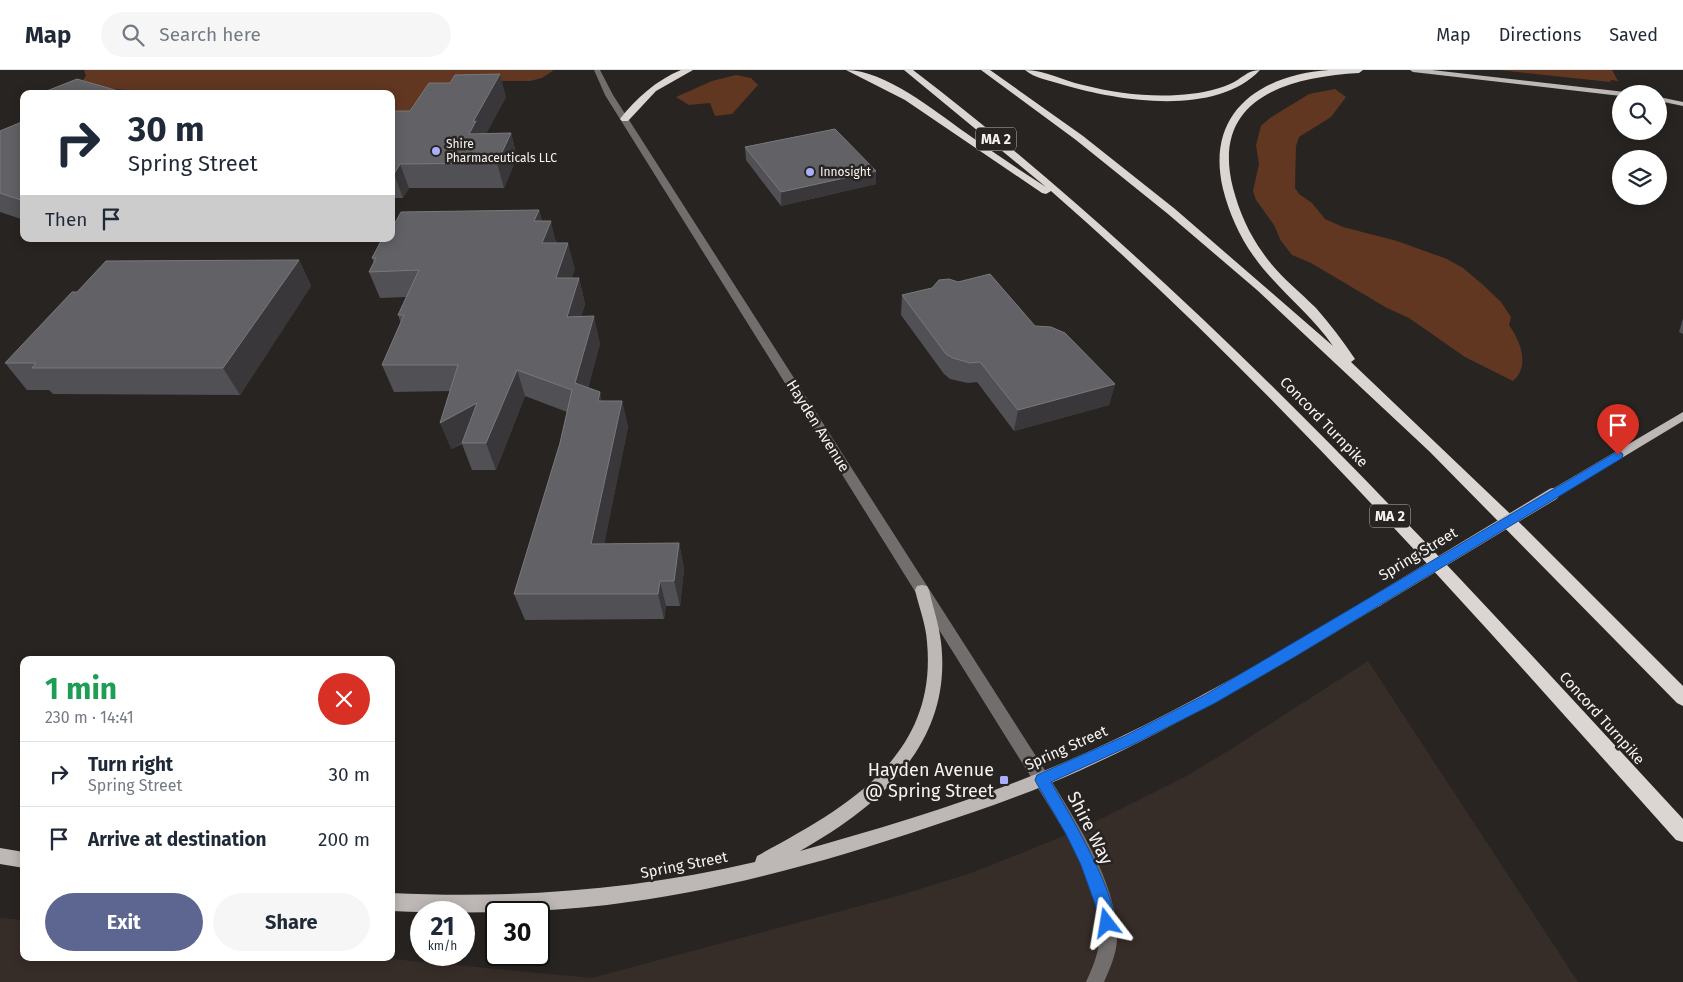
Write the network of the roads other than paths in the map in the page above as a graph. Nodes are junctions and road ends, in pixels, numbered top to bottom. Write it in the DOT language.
graph roads {
  1 [pos="597,70"];
  2 [pos="689,70"];
  3 [pos="850,70"];
  4 [pos="908,70"];
  5 [pos="985,70"];
  6 [pos="1030,70"];
  7 [pos="1256,70"];
  8 [pos="1359,70"];
  9 [pos="1413,70"];
  10 [pos="1612,93"];
  11 [pos="1667,101"];
  12 [pos="1683,104"];
  13 [pos="624,119"];
  14 [pos="1082,212"];
  15 [pos="1374,392"];
  16 [pos="1683,416"];
  17 [pos="922,590"];
  18 [pos="1683,698"];
  19 [pos="1042,780"];
  20 [pos="1683,833"];
  21 [pos="0,856"];
  22 [pos="20,859"];
  23 [pos="745,872"];
  24 [pos="395,902"];
  25 [pos="1095,982"];
  1 -- 13 [label="street, Hayden Avenue"];
  2 -- 13 [label="highway"];
  3 -- 14 [label="highway"];
  4 -- 14 [label="highway, Concord Turnpike / MA 2"];
  5 -- 15 [label="highway"];
  6 -- 7 [label="highway"];
  8 -- 15 [label="highway"];
  9 -- 10 [label="main road"];
  11 -- 12 [label="main road"];
  13 -- 17 [label="street, Hayden Avenue"];
  14 -- 20 [label="highway, Concord Turnpike / MA 2"];
  15 -- 18 [label="highway"];
  16 -- 19 [label="main road, Spring Street, bridge"];
  17 -- 19 [label="street, Hayden Avenue"];
  17 -- 23 [label="main road"];
  19 -- 23 [label="main road, Spring Street"];
  19 -- 25 [label="street, Shire Way"];
  21 -- 22 [label="main road"];
  23 -- 24 [label="main road, Spring Street"];
}
